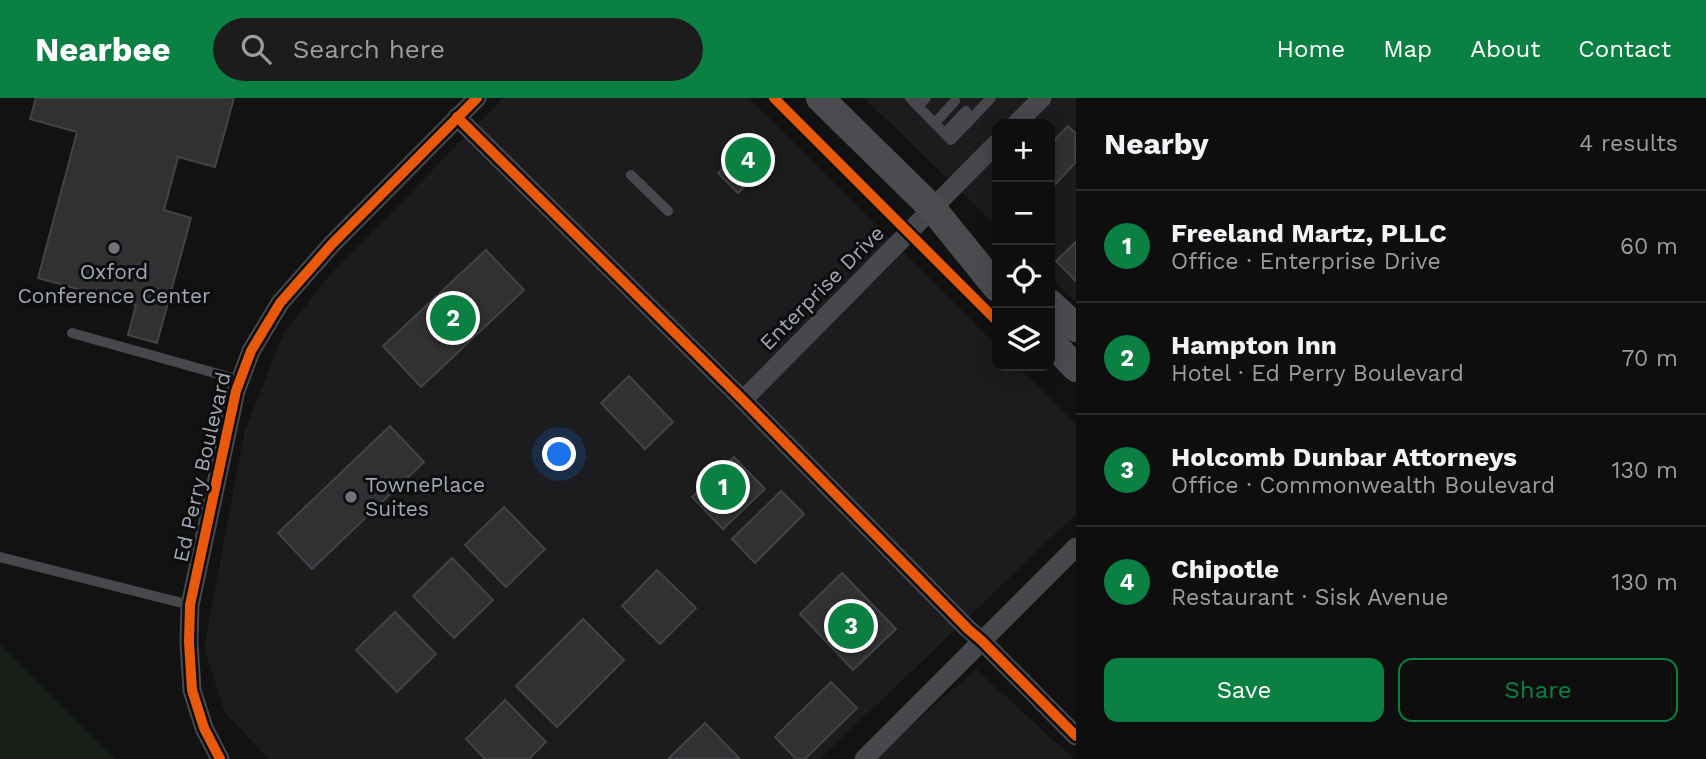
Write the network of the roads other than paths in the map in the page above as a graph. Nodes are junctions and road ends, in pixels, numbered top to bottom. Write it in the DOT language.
graph roads {
  1 [pos="477,98"];
  2 [pos="820,98"];
  3 [pos="910,98"];
  4 [pos="926,98"];
  5 [pos="991,98"];
  6 [pos="1042,98"];
  7 [pos="955,101"];
  8 [pos="918,106"];
  9 [pos="965,111"];
  10 [pos="457,117"];
  11 [pos="1021,119"];
  12 [pos="934,123"];
  13 [pos="945,133"];
  14 [pos="992,148"];
  15 [pos="631,176"];
  16 [pos="933,209"];
  17 [pos="668,211"];
  18 [pos="992,252"];
  19 [pos="992,282"];
  20 [pos="1055,308"];
  21 [pos="1076,328"];
  22 [pos="72,333"];
  23 [pos="1055,346"];
  24 [pos="1076,368"];
  25 [pos="240,380"];
  26 [pos="743,400"];
  27 [pos="1076,547"];
  28 [pos="0,557"];
  29 [pos="190,605"];
  30 [pos="982,641"];
  31 [pos="1076,736"];
  32 [pos="220,759"];
  33 [pos="864,759"];
  1 -- 10 [label="street, Ed Perry Boulevard"];
  2 -- 16 [label="street"];
  3 -- 8 [label="lane"];
  4 -- 8 [label="lane"];
  5 -- 13 [label="lane"];
  6 -- 11 [label="street"];
  7 -- 12 [label="lane"];
  8 -- 12 [label="lane"];
  9 -- 13 [label="lane"];
  10 -- 25 [label="street, Ed Perry Boulevard"];
  10 -- 26 [label="street"];
  12 -- 13 [label="lane"];
  14 -- 16 [label="street, Enterprise Drive"];
  15 -- 17 [label="lane"];
  16 -- 18 [label="street"];
  16 -- 19 [label="street"];
  16 -- 26 [label="street, Enterprise Drive"];
  20 -- 21 [label="street"];
  22 -- 25 [label="lane"];
  23 -- 24 [label="street"];
  25 -- 29 [label="street, Ed Perry Boulevard"];
  26 -- 30 [label="street"];
  27 -- 30 [label="street"];
  28 -- 29 [label="lane"];
  29 -- 32 [label="street, Ed Perry Boulevard"];
  30 -- 31 [label="street"];
  30 -- 33 [label="street"];
}
